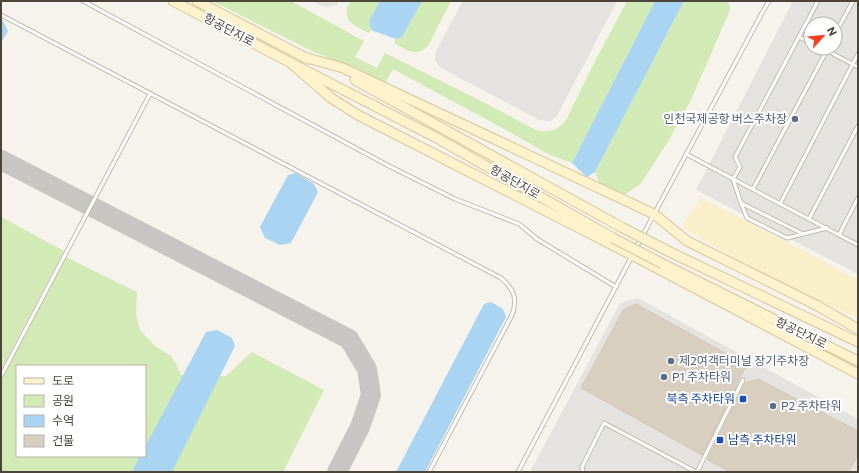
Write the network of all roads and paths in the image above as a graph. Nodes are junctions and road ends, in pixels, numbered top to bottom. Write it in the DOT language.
graph roads {
  1 [pos="83,1"];
  2 [pos="173,1"];
  3 [pos="196,1"];
  4 [pos="768,1"];
  5 [pos="818,1"];
  6 [pos="853,1"];
  7 [pos="1,15"];
  8 [pos="843,19"];
  9 [pos="799,36"];
  10 [pos="803,38"];
  11 [pos="858,54"];
  12 [pos="823,56"];
  13 [pos="839,56"];
  14 [pos="291,63"];
  15 [pos="853,64"];
  16 [pos="858,67"];
  17 [pos="376,88"];
  18 [pos="150,94"];
  19 [pos="858,126"];
  20 [pos="686,154"];
  21 [pos="733,179"];
  22 [pos="753,189"];
  23 [pos="858,198"];
  24 [pos="740,203"];
  25 [pos="780,204"];
  26 [pos="654,214"];
  27 [pos="809,219"];
  28 [pos="827,228"];
  29 [pos="839,234"];
  30 [pos="804,235"];
  31 [pos="858,245"];
  32 [pos="632,255"];
  33 [pos="616,287"];
  34 [pos="858,329"];
  35 [pos="858,342"];
  36 [pos="858,361"];
  37 [pos="858,374"];
  38 [pos="1,376"];
  39 [pos="743,380"];
  40 [pos="429,472"];
  41 [pos="518,472"];
  42 [pos="583,472"];
  43 [pos="696,472"];
  1 -- 33 [label="lane"];
  2 -- 14 [label="street, 항공단지로"];
  3 -- 17 [label="street, 항공단지로"];
  4 -- 20 [label="lane"];
  5 -- 9 [label="lane"];
  6 -- 8 [label="lane"];
  7 -- 18 [label="lane"];
  9 -- 10 [label="lane"];
  9 -- 21 [label="lane"];
  11 -- 15 [label="lane"];
  12 -- 22 [label="lane"];
  13 -- 15 [label="lane"];
  14 -- 32 [label="street"];
  14 -- 36 [label="street, 항공단지로, bridge"];
  15 -- 16 [label="lane"];
  15 -- 25 [label="lane"];
  17 -- 26 [label="street"];
  17 -- 35 [label="street, 항공단지로, bridge"];
  18 -- 38 [label="lane"];
  18 -- 40 [label="lane"];
  19 -- 27 [label="lane"];
  20 -- 21 [label="lane"];
  20 -- 26 [label="lane"];
  21 -- 22 [label="lane"];
  21 -- 24 [label="lane"];
  22 -- 25 [label="lane"];
  23 -- 29 [label="lane"];
  24 -- 30 [label="lane"];
  24 -- 30 [label="lane"];
  25 -- 27 [label="lane"];
  26 -- 32 [label="lane"];
  26 -- 34 [label="street"];
  27 -- 28 [label="lane"];
  28 -- 29 [label="lane"];
  28 -- 30 [label="lane"];
  29 -- 31 [label="lane"];
  32 -- 33 [label="lane"];
  32 -- 37 [label="street"];
  33 -- 41 [label="lane"];
  39 -- 43 [label="lane"];
  42 -- 43 [label="lane"];
}
